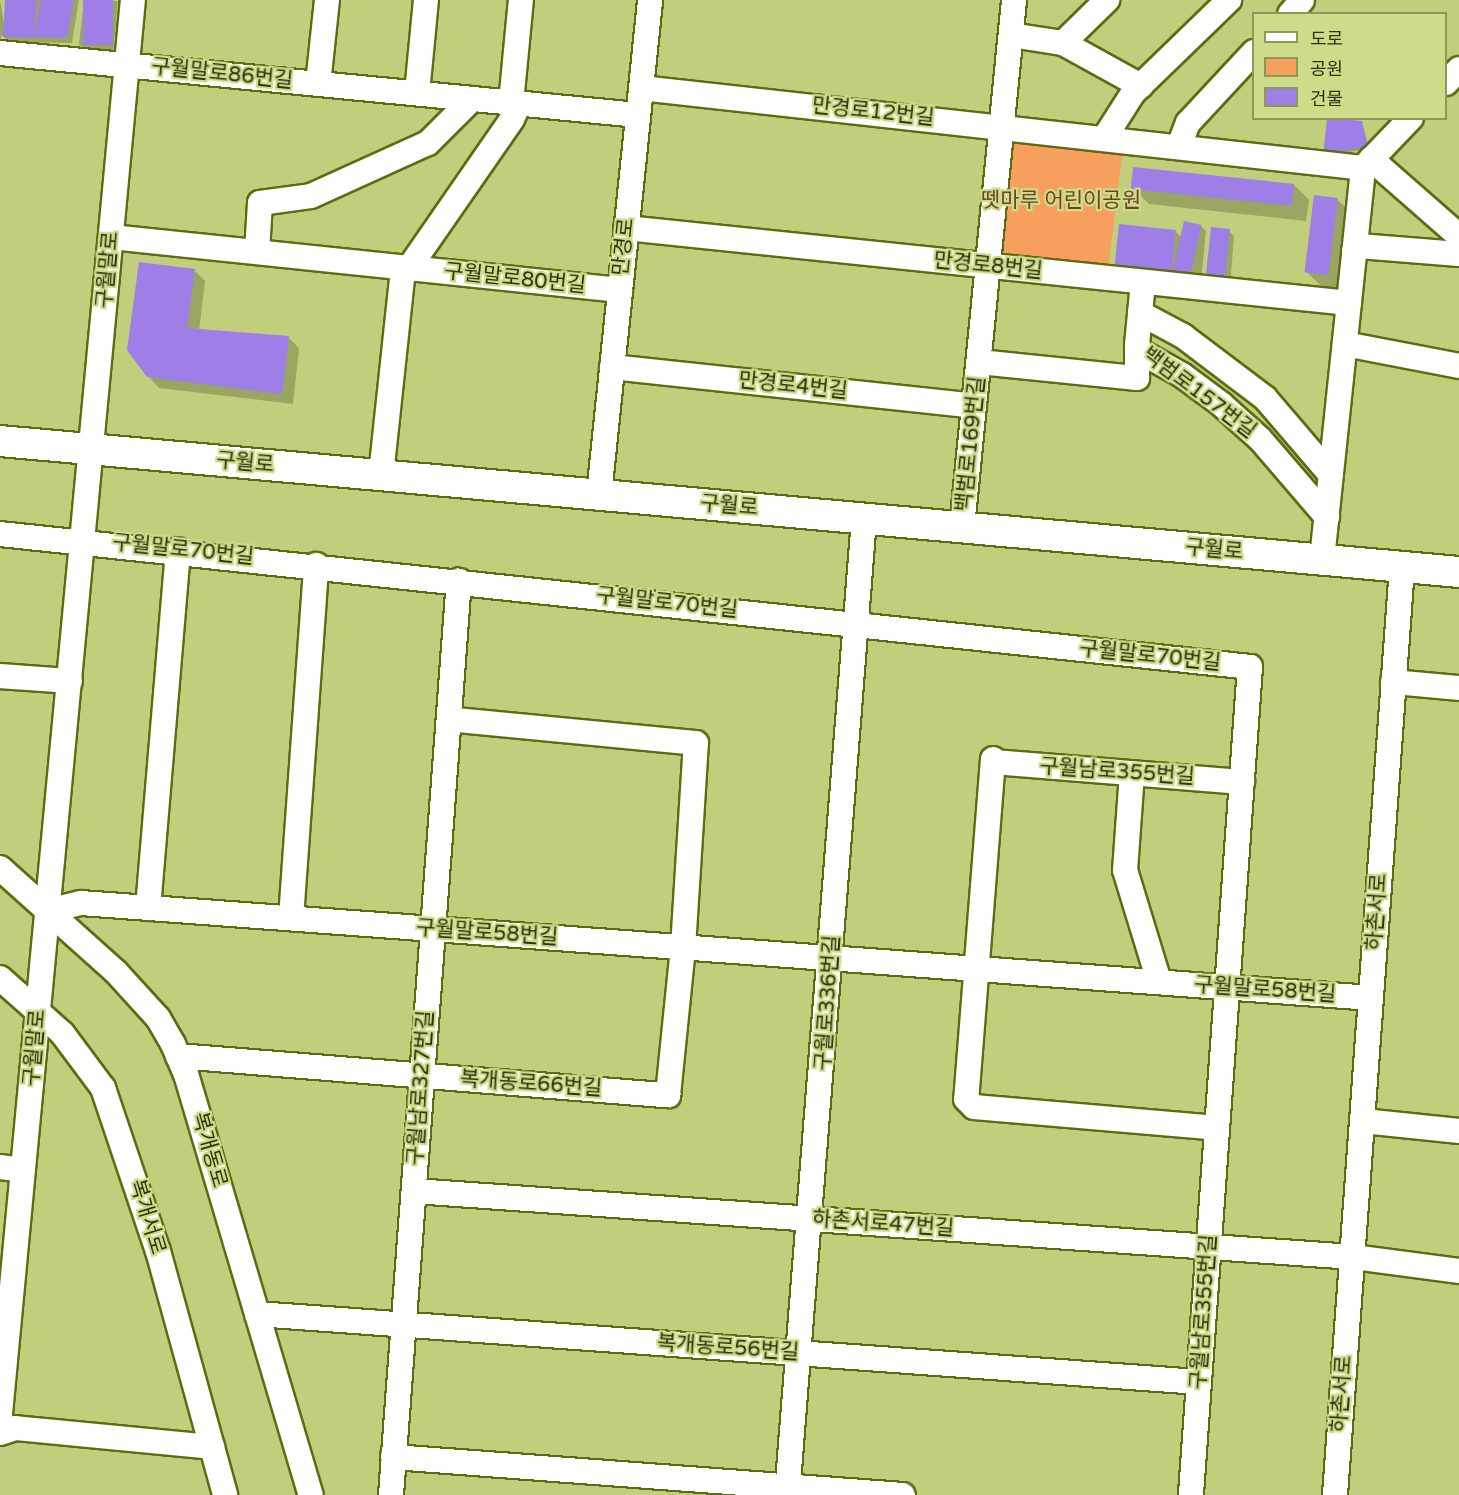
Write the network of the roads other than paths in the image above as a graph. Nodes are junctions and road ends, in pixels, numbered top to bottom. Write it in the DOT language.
graph roads {
  1 [pos="133,0"];
  2 [pos="327,0"];
  3 [pos="426,0"];
  4 [pos="521,0"];
  5 [pos="650,0"];
  6 [pos="1014,0"];
  7 [pos="1107,0"];
  8 [pos="1229,0"];
  9 [pos="1302,0"];
  10 [pos="1292,12"];
  11 [pos="1011,35"];
  12 [pos="1063,43"];
  13 [pos="0,53"];
  14 [pos="1252,54"];
  15 [pos="127,65"];
  16 [pos="1459,69"];
  17 [pos="1447,82"];
  18 [pos="318,84"];
  19 [pos="1141,86"];
  20 [pos="641,88"];
  21 [pos="417,93"];
  22 [pos="472,99"];
  23 [pos="515,103"];
  24 [pos="638,115"];
  25 [pos="1409,120"];
  26 [pos="1002,125"];
  27 [pos="1106,137"];
  28 [pos="1179,146"];
  29 [pos="1367,163"];
  30 [pos="626,228"];
  31 [pos="1459,236"];
  32 [pos="111,237"];
  33 [pos="1354,251"];
  34 [pos="257,252"];
  35 [pos="1459,254"];
  36 [pos="988,266"];
  37 [pos="411,268"];
  38 [pos="1143,282"];
  39 [pos="620,290"];
  40 [pos="1349,303"];
  41 [pos="1140,314"];
  42 [pos="1345,344"];
  43 [pos="1137,345"];
  44 [pos="979,362"];
  45 [pos="1459,366"];
  46 [pos="612,367"];
  47 [pos="974,406"];
  48 [pos="0,441"];
  49 [pos="92,449"];
  50 [pos="381,475"];
  51 [pos="1331,475"];
  52 [pos="598,495"];
  53 [pos="1327,516"];
  54 [pos="864,518"];
  55 [pos="963,527"];
  56 [pos="0,534"];
  57 [pos="83,540"];
  58 [pos="178,550"];
  59 [pos="1322,559"];
  60 [pos="316,565"];
  61 [pos="1402,567"];
  62 [pos="1459,572"];
  63 [pos="459,580"];
  64 [pos="856,624"];
  65 [pos="1250,667"];
  66 [pos="0,676"];
  67 [pos="70,681"];
  68 [pos="1394,682"];
  69 [pos="1459,688"];
  70 [pos="449,719"];
  71 [pos="1132,773"];
  72 [pos="1242,782"];
  73 [pos="0,868"];
  74 [pos="148,908"];
  75 [pos="48,911"];
  76 [pos="291,918"];
  77 [pos="433,929"];
  78 [pos="683,948"];
  79 [pos="831,956"];
  80 [pos="976,967"];
  81 [pos="0,978"];
  82 [pos="1159,981"];
  83 [pos="1227,987"];
  84 [pos="1371,998"];
  85 [pos="38,1011"];
  86 [pos="178,1056"];
  87 [pos="422,1076"];
  88 [pos="1363,1121"];
  89 [pos="1459,1127"];
  90 [pos="1217,1128"];
  91 [pos="12,1168"];
  92 [pos="414,1191"];
  93 [pos="811,1219"];
  94 [pos="1209,1247"];
  95 [pos="1353,1257"];
  96 [pos="1459,1271"];
  97 [pos="257,1314"];
  98 [pos="404,1324"];
  99 [pos="798,1353"];
  100 [pos="1199,1382"];
  101 [pos="0,1414"];
  102 [pos="0,1433"];
  103 [pos="212,1447"];
  104 [pos="393,1457"];
  105 [pos="788,1491"];
  106 [pos="225,1495"];
  107 [pos="311,1495"];
  108 [pos="391,1495"];
  109 [pos="903,1495"];
  110 [pos="1191,1495"];
  111 [pos="1335,1495"];
  1 -- 15 [label="street, 구월말로"];
  2 -- 18 [label="street, 구월말로86번길"];
  3 -- 21 [label="street"];
  4 -- 23 [label="street"];
  5 -- 20 [label="street, 만경로"];
  6 -- 11 [label="street, 백범로169번길"];
  7 -- 12 [label="street"];
  8 -- 19 [label="street"];
  9 -- 10 [label="street"];
  11 -- 12 [label="street"];
  11 -- 26 [label="street, 백범로169번길"];
  12 -- 19 [label="street"];
  13 -- 15 [label="street, 구월말로86번길"];
  14 -- 28 [label="street"];
  15 -- 18 [label="street, 구월말로86번길"];
  15 -- 32 [label="street, 구월말로"];
  16 -- 17 [label="street"];
  18 -- 21 [label="street, 구월말로86번길"];
  19 -- 27 [label="street"];
  20 -- 24 [label="street, 만경로"];
  20 -- 26 [label="street, 만경로12번길"];
  21 -- 22 [label="street, 구월말로86번길"];
  22 -- 23 [label="street, 구월말로86번길"];
  22 -- 34 [label="street"];
  23 -- 24 [label="street, 구월말로86번길"];
  23 -- 37 [label="street, 구월말로80번길"];
  24 -- 30 [label="street, 만경로"];
  25 -- 29 [label="street"];
  26 -- 27 [label="street, 만경로12번길"];
  26 -- 36 [label="street, 백범로169번길"];
  27 -- 28 [label="street, 만경로12번길"];
  28 -- 29 [label="street, 만경로12번길"];
  29 -- 31 [label="street"];
  29 -- 33 [label="street"];
  30 -- 36 [label="street, 만경로8번길"];
  30 -- 39 [label="street, 만경로"];
  32 -- 34 [label="street, 구월말로80번길"];
  32 -- 49 [label="street, 구월말로"];
  33 -- 35 [label="street"];
  33 -- 40 [label="street"];
  34 -- 37 [label="street, 구월말로80번길"];
  36 -- 38 [label="street, 만경로8번길"];
  36 -- 44 [label="street, 백범로169번길"];
  37 -- 39 [label="street, 구월말로80번길"];
  37 -- 50 [label="street"];
  38 -- 40 [label="street, 만경로8번길"];
  38 -- 41 [label="street, 백범로157번길"];
  39 -- 46 [label="street, 만경로"];
  40 -- 42 [label="street"];
  41 -- 43 [label="street, 백범로157번길"];
  41 -- 51 [label="street"];
  42 -- 45 [label="street"];
  42 -- 51 [label="street"];
  43 -- 44 [label="street, 백범로169번길"];
  43 -- 53 [label="street, 백범로157번길"];
  44 -- 47 [label="street, 백범로169번길"];
  46 -- 47 [label="street, 만경로4번길"];
  46 -- 52 [label="street, 만경로"];
  47 -- 55 [label="street, 백범로169번길"];
  48 -- 49 [label="main road, 구월로"];
  49 -- 50 [label="main road, 구월로"];
  49 -- 57 [label="street, 구월말로"];
  50 -- 52 [label="main road, 구월로"];
  51 -- 53 [label="street"];
  52 -- 54 [label="main road, 구월로"];
  53 -- 59 [label="street"];
  54 -- 55 [label="main road, 구월로"];
  54 -- 64 [label="street, 구월로336번길"];
  55 -- 59 [label="main road, 구월로"];
  56 -- 57 [label="street"];
  57 -- 58 [label="street, 구월말로70번길"];
  57 -- 67 [label="street, 구월말로"];
  58 -- 60 [label="street, 구월말로70번길"];
  58 -- 74 [label="street"];
  59 -- 61 [label="main road, 구월로"];
  60 -- 63 [label="street, 구월말로70번길"];
  60 -- 76 [label="street"];
  61 -- 62 [label="main road, 구월로"];
  61 -- 68 [label="street, 하촌서로"];
  63 -- 64 [label="street, 구월말로70번길"];
  63 -- 70 [label="street, 구월남로327번길"];
  64 -- 65 [label="street, 구월말로70번길"];
  64 -- 79 [label="street, 구월로336번길"];
  65 -- 72 [label="street, 구월남로355번길"];
  66 -- 67 [label="street"];
  67 -- 75 [label="street, 구월말로"];
  68 -- 69 [label="street"];
  68 -- 84 [label="street, 하촌서로"];
  70 -- 77 [label="street, 구월남로327번길"];
  70 -- 78 [label="street"];
  71 -- 72 [label="street, 구월남로355번길"];
  71 -- 80 [label="street, 구월남로355번길"];
  71 -- 82 [label="street"];
  72 -- 83 [label="street, 구월남로355번길"];
  73 -- 75 [label="street, 복개동로"];
  74 -- 75 [label="street, 구월말로58번길"];
  74 -- 76 [label="street, 구월말로58번길"];
  75 -- 85 [label="street, 구월말로"];
  75 -- 86 [label="street, 복개동로"];
  76 -- 77 [label="street, 구월말로58번길"];
  77 -- 78 [label="street, 구월말로58번길"];
  77 -- 87 [label="street, 구월남로327번길"];
  78 -- 79 [label="street, 구월말로58번길"];
  78 -- 87 [label="street, 복개동로66번길"];
  79 -- 80 [label="street, 구월말로58번길"];
  79 -- 93 [label="street, 구월로336번길"];
  80 -- 82 [label="street, 구월말로58번길"];
  80 -- 90 [label="street"];
  81 -- 85 [label="street, 복개서로"];
  82 -- 83 [label="street, 구월말로58번길"];
  83 -- 84 [label="street, 구월말로58번길"];
  83 -- 90 [label="street, 구월남로355번길"];
  84 -- 88 [label="street, 하촌서로"];
  85 -- 91 [label="street, 구월말로"];
  85 -- 103 [label="street, 복개서로"];
  86 -- 87 [label="street, 복개동로66번길"];
  86 -- 97 [label="street, 복개동로"];
  87 -- 92 [label="street, 구월남로327번길"];
  88 -- 89 [label="street"];
  88 -- 95 [label="street, 하촌서로"];
  90 -- 94 [label="street, 구월남로355번길"];
  91 -- 101 [label="street, 구월말로"];
  92 -- 93 [label="street, 하촌서로47번길"];
  92 -- 98 [label="street, 구월남로327번길"];
  93 -- 94 [label="street, 하촌서로47번길"];
  93 -- 99 [label="street, 구월로336번길"];
  94 -- 95 [label="street, 하촌서로47번길"];
  94 -- 100 [label="street, 구월남로355번길"];
  95 -- 96 [label="street"];
  95 -- 111 [label="street, 하촌서로"];
  97 -- 98 [label="street, 복개동로56번길"];
  97 -- 107 [label="street, 복개동로"];
  98 -- 99 [label="street, 복개동로56번길"];
  98 -- 104 [label="street, 구월남로327번길"];
  99 -- 100 [label="street, 복개동로56번길"];
  99 -- 105 [label="street, 구월로336번길"];
  100 -- 110 [label="street, 구월남로355번길"];
  102 -- 103 [label="street"];
  103 -- 106 [label="street, 복개서로"];
  104 -- 105 [label="street"];
  104 -- 108 [label="street, 구월남로327번길"];
  105 -- 109 [label="street"];
}
